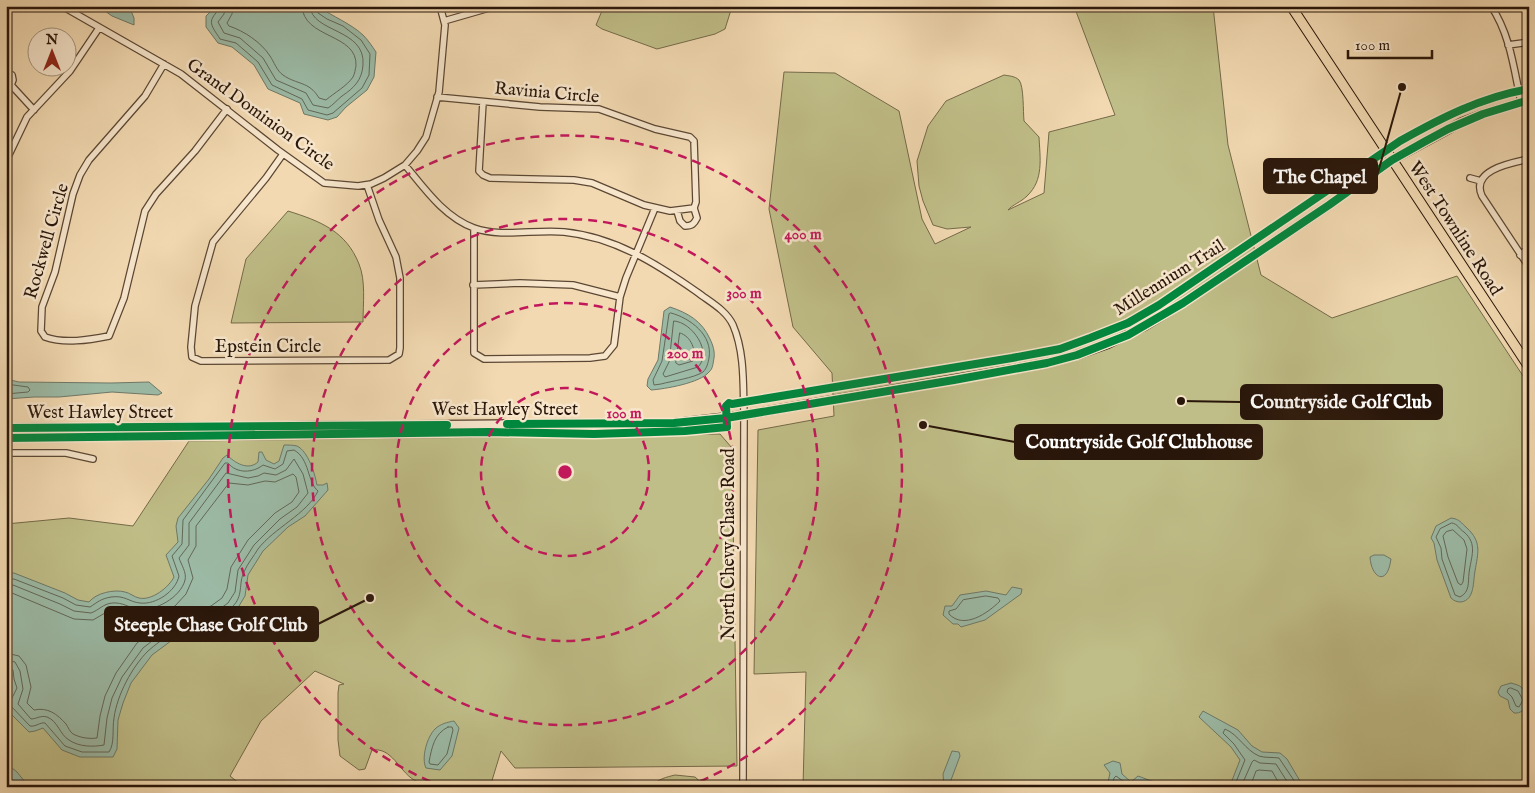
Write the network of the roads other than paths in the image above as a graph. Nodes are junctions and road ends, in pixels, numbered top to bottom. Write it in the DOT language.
graph roads {
  1 [pos="62,6"];
  2 [pos="440,6"];
  3 [pos="496,6"];
  4 [pos="1291,6"];
  5 [pos="1491,6"];
  6 [pos="444,21"];
  7 [pos="99,28"];
  8 [pos="1529,42"];
  9 [pos="1508,45"];
  10 [pos="164,64"];
  11 [pos="6,72"];
  12 [pos="9,86"];
  13 [pos="437,97"];
  14 [pos="1525,101"];
  15 [pos="483,102"];
  16 [pos="226,109"];
  17 [pos="34,110"];
  18 [pos="283,154"];
  19 [pos="1529,159"];
  20 [pos="6,160"];
  21 [pos="1392,160"];
  22 [pos="405,164"];
  23 [pos="1470,178"];
  24 [pos="1481,181"];
  25 [pos="367,185"];
  26 [pos="655,208"];
  27 [pos="694,208"];
  28 [pos="678,211"];
  29 [pos="474,228"];
  30 [pos="1529,248"];
  31 [pos="637,254"];
  32 [pos="1520,254"];
  33 [pos="1529,267"];
  34 [pos="473,285"];
  35 [pos="620,297"];
  36 [pos="1529,367"];
  37 [pos="744,415"];
  38 [pos="6,428"];
  39 [pos="6,453"];
  40 [pos="92,459"];
  41 [pos="743,787"];
  1 -- 7 [label="street, Grand Dominion Circle"];
  2 -- 6 [label="street, Grand Dominion Circle"];
  3 -- 6 [label="street"];
  4 -- 21 [label="main road, West Townline Road"];
  5 -- 9 [label="street"];
  6 -- 13 [label="street, Grand Dominion Circle"];
  7 -- 10 [label="street, Grand Dominion Circle"];
  7 -- 17 [label="street"];
  8 -- 9 [label="street"];
  9 -- 14 [label="street"];
  10 -- 16 [label="street, Grand Dominion Circle"];
  10 -- 16 [label="street, Rockwell Circle"];
  11 -- 12 [label="street"];
  12 -- 17 [label="street"];
  13 -- 15 [label="street, Ravinia Circle"];
  13 -- 22 [label="street, Grand Dominion Circle"];
  14 -- 21 [label="street, West Hawley Street"];
  15 -- 26 [label="street, Ravinia Circle"];
  15 -- 27 [label="street, Ravinia Circle"];
  16 -- 18 [label="street, Grand Dominion Circle"];
  17 -- 20 [label="street"];
  18 -- 25 [label="street, Grand Dominion Circle"];
  18 -- 25 [label="street, Epstein Circle"];
  19 -- 24 [label="street"];
  21 -- 36 [label="main road, West Townline Road"];
  21 -- 37 [label="street, West Hawley Street"];
  22 -- 25 [label="street, Grand Dominion Circle"];
  22 -- 29 [label="street, North Chevy Chase Road"];
  23 -- 24 [label="street"];
  24 -- 32 [label="street"];
  26 -- 28 [label="street, Ravinia Circle"];
  26 -- 31 [label="street"];
  27 -- 28 [label="street, Ravinia Circle"];
  27 -- 28 [label="street"];
  29 -- 31 [label="street, North Chevy Chase Road"];
  29 -- 34 [label="street"];
  30 -- 32 [label="street"];
  31 -- 35 [label="street"];
  31 -- 37 [label="street, North Chevy Chase Road"];
  32 -- 33 [label="street"];
  34 -- 35 [label="street"];
  34 -- 35 [label="street"];
  37 -- 38 [label="street, West Hawley Street"];
  37 -- 41 [label="street, North Chevy Chase Road"];
  39 -- 40 [label="street"];
}
